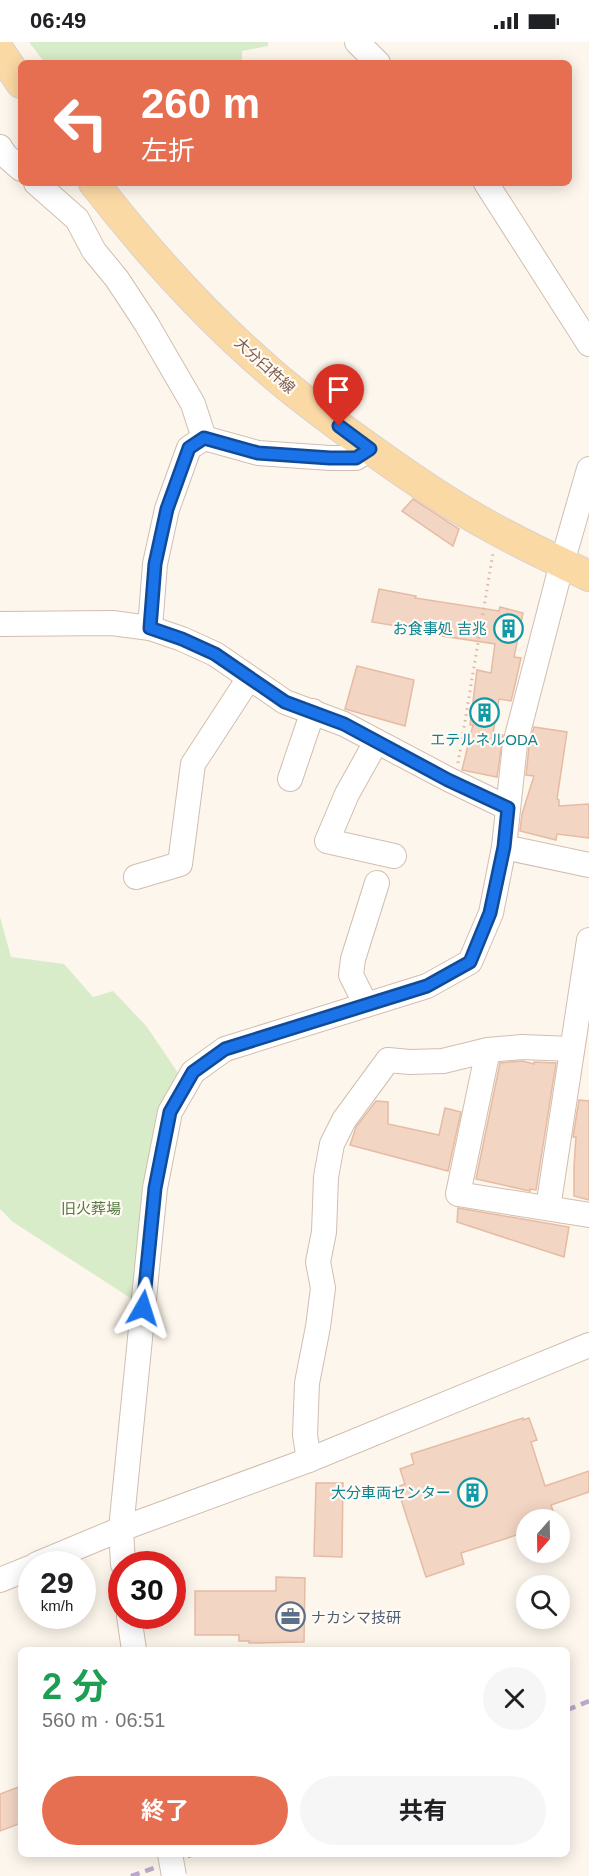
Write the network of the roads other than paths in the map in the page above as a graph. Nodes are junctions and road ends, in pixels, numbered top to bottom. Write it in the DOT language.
graph roads {
  1 [pos="357,42"];
  2 [pos="0,52"];
  3 [pos="375,60"];
  4 [pos="18,79"];
  5 [pos="0,147"];
  6 [pos="18,166"];
  7 [pos="39,186"];
  8 [pos="96,186"];
  9 [pos="488,186"];
  10 [pos="589,344"];
  11 [pos="204,438"];
  12 [pos="370,449"];
  13 [pos="589,469"];
  14 [pos="580,571"];
  15 [pos="0,624"];
  16 [pos="150,628"];
  17 [pos="249,678"];
  18 [pos="313,711"];
  19 [pos="376,742"];
  20 [pos="290,779"];
  21 [pos="508,808"];
  22 [pos="504,847"];
  23 [pos="394,856"];
  24 [pos="589,865"];
  25 [pos="136,877"];
  26 [pos="377,883"];
  27 [pos="589,940"];
  28 [pos="366,1005"];
  29 [pos="572,1048"];
  30 [pos="488,1050"];
  31 [pos="548,1208"];
  32 [pos="589,1215"];
  33 [pos="589,1345"];
  34 [pos="309,1460"];
  35 [pos="122,1529"];
  36 [pos="69,1551"];
  37 [pos="123,1551"];
  38 [pos="18,1572"];
  39 [pos="0,1579"];
  40 [pos="131,1629"];
  41 [pos="134,1647"];
  42 [pos="171,1857"];
  43 [pos="174,1876"];
  1 -- 3 [label="street"];
  2 -- 4 [label="main road"];
  5 -- 6 [label="street"];
  7 -- 11 [label="street"];
  8 -- 12 [label="main road, 大分臼杵線"];
  9 -- 10 [label="street"];
  11 -- 12 [label="street"];
  11 -- 16 [label="street"];
  12 -- 14 [label="main road, 大分臼杵線"];
  13 -- 14 [label="street"];
  14 -- 21 [label="street"];
  15 -- 16 [label="street"];
  16 -- 17 [label="street"];
  17 -- 18 [label="street"];
  17 -- 25 [label="street"];
  18 -- 19 [label="street"];
  18 -- 20 [label="street"];
  19 -- 21 [label="street"];
  19 -- 23 [label="street"];
  21 -- 22 [label="street"];
  22 -- 24 [label="street"];
  22 -- 28 [label="street"];
  26 -- 28 [label="street"];
  27 -- 29 [label="street"];
  28 -- 35 [label="street"];
  29 -- 30 [label="street"];
  29 -- 31 [label="street"];
  30 -- 31 [label="street"];
  30 -- 34 [label="street"];
  31 -- 32 [label="street"];
  33 -- 34 [label="street"];
  34 -- 35 [label="street"];
  35 -- 36 [label="street"];
  35 -- 37 [label="street"];
  38 -- 39 [label="street"];
  40 -- 41 [label="street"];
  42 -- 43 [label="street, bridge"];
}
